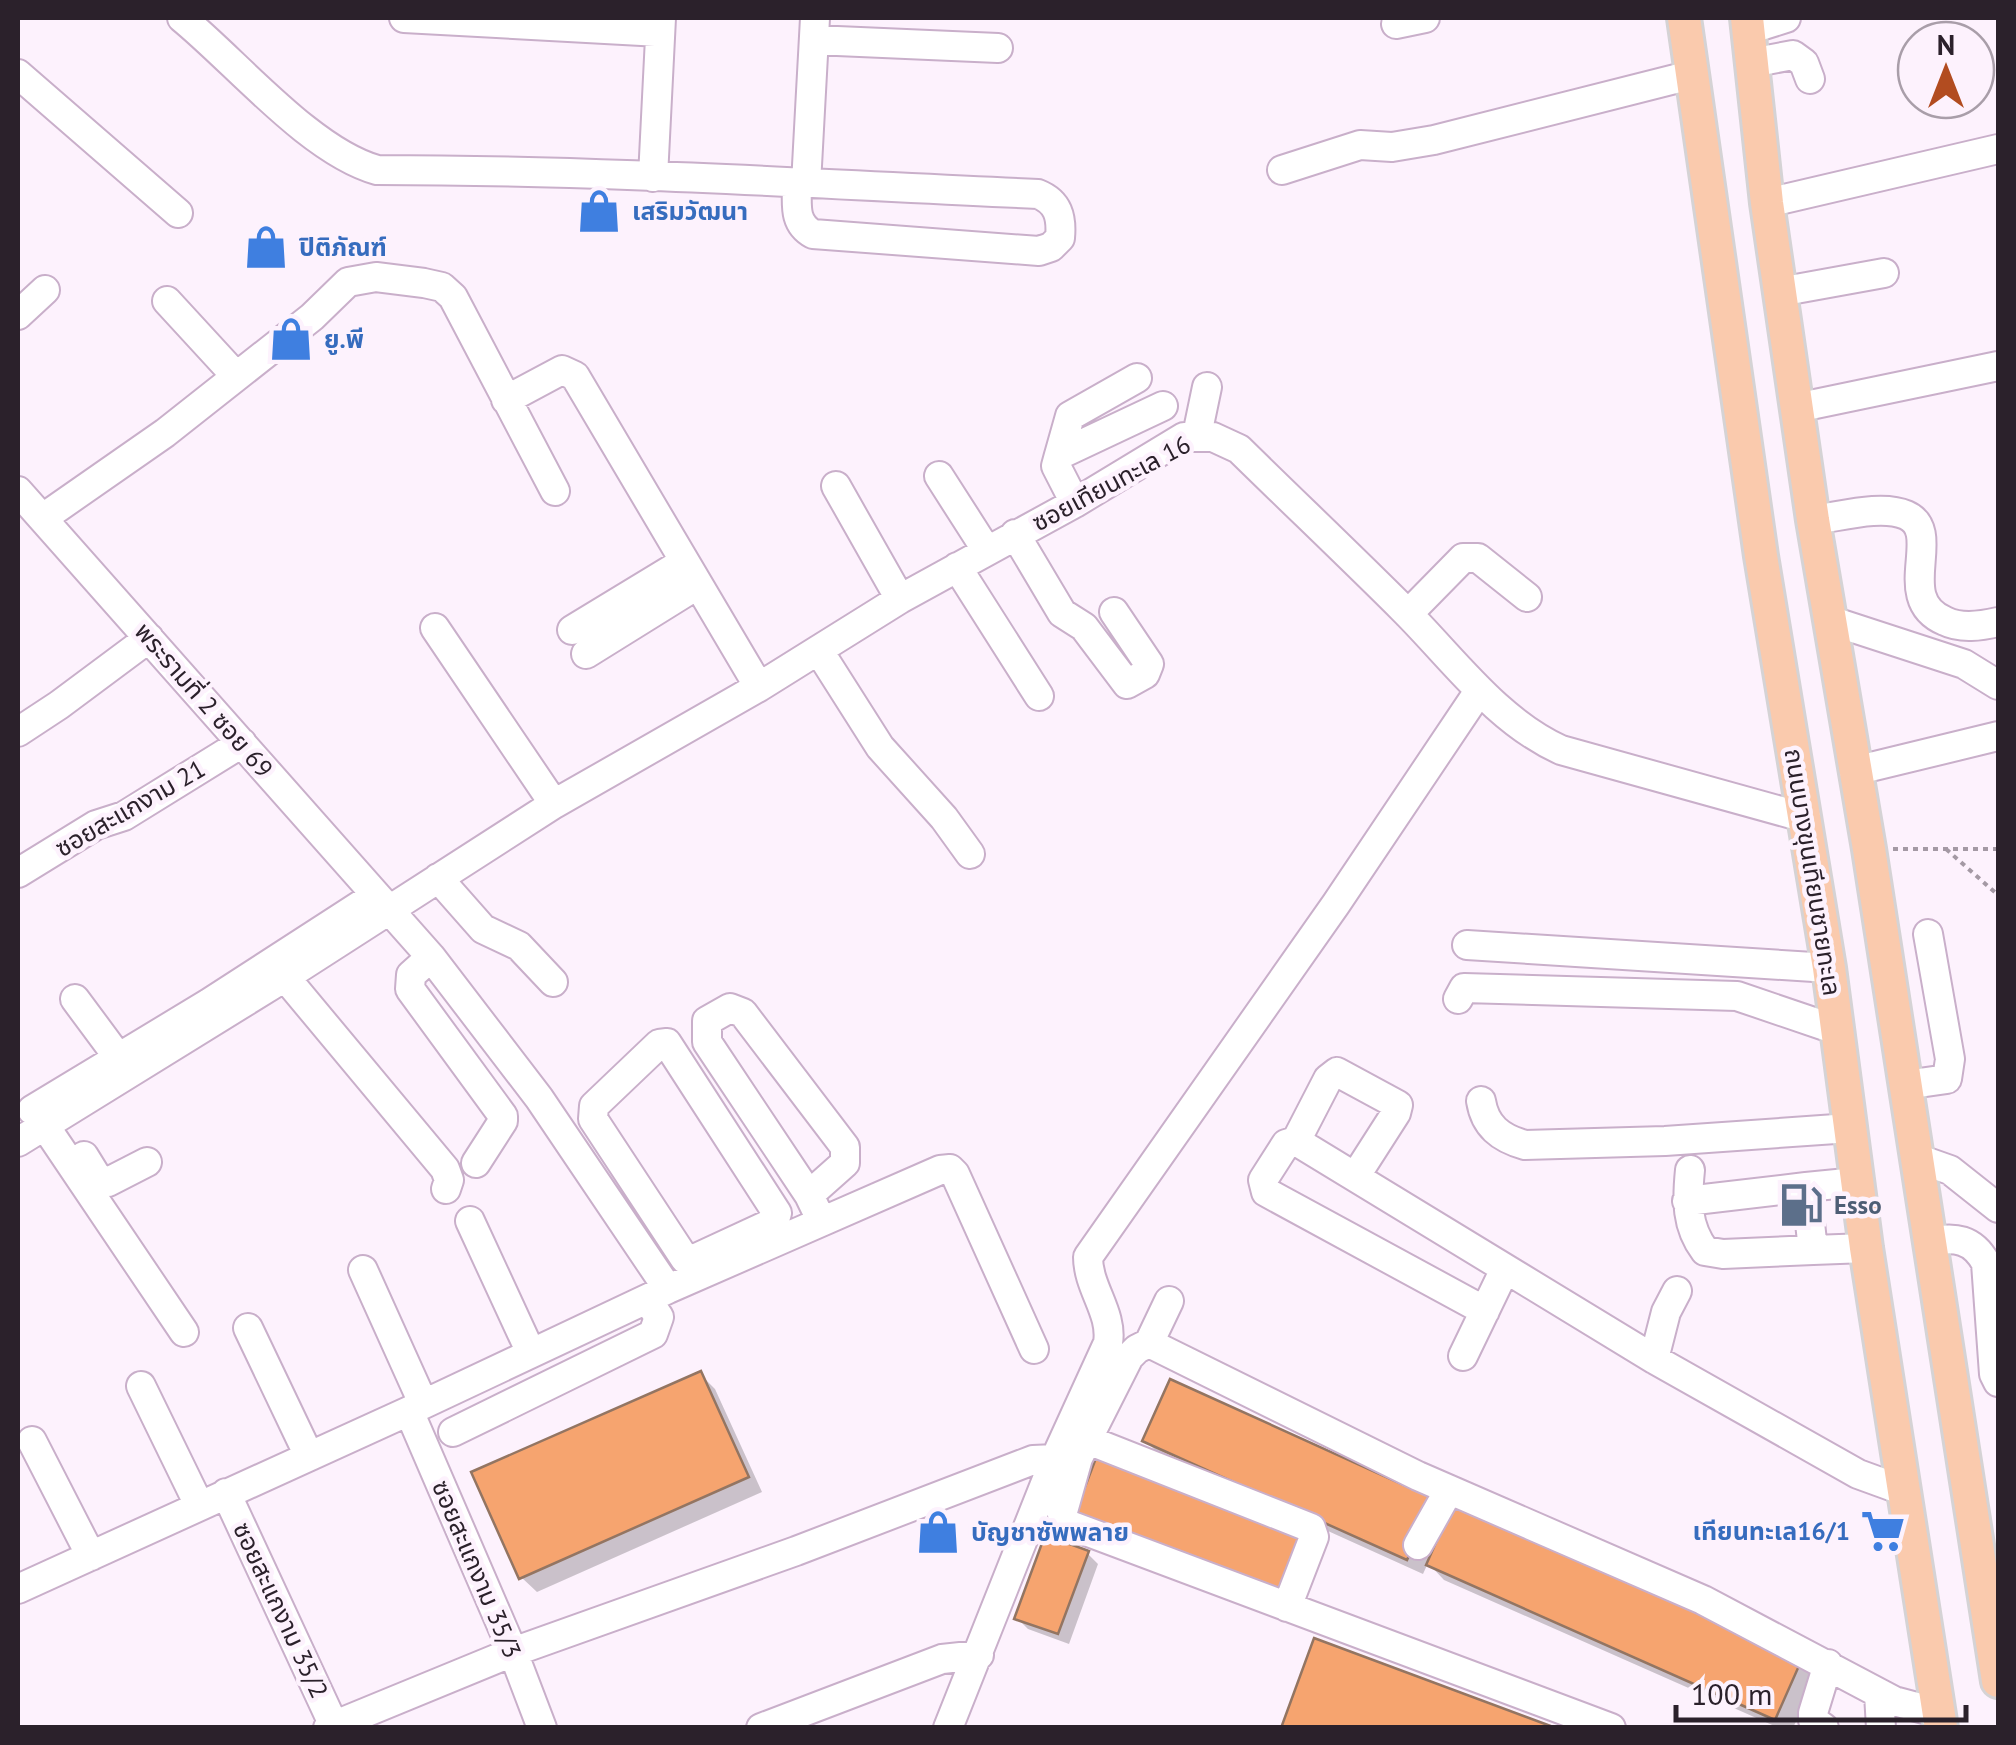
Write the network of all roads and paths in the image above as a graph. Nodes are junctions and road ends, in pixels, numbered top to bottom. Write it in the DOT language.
graph roads {
  1 [pos="404,18"];
  2 [pos="1425,18"];
  3 [pos="1684,18"];
  4 [pos="1786,18"];
  5 [pos="192,20"];
  6 [pos="1396,24"];
  7 [pos="1747,24"];
  8 [pos="661,25"];
  9 [pos="814,29"];
  10 [pos="998,48"];
  11 [pos="1751,63"];
  12 [pos="18,74"];
  13 [pos="1691,75"];
  14 [pos="1810,79"];
  15 [pos="1998,150"];
  16 [pos="1282,170"];
  17 [pos="653,177"];
  18 [pos="802,184"];
  19 [pos="1767,203"];
  20 [pos="178,212"];
  21 [pos="1884,273"];
  22 [pos="45,290"];
  23 [pos="1779,292"];
  24 [pos="167,302"];
  25 [pos="18,315"];
  26 [pos="1998,366"];
  27 [pos="236,376"];
  28 [pos="1137,378"];
  29 [pos="1207,386"];
  30 [pos="506,400"];
  31 [pos="1163,406"];
  32 [pos="1796,408"];
  33 [pos="1196,436"];
  34 [pos="1059,455"];
  35 [pos="938,476"];
  36 [pos="836,486"];
  37 [pos="555,491"];
  38 [pos="1075,503"];
  39 [pos="28,508"];
  40 [pos="1812,520"];
  41 [pos="1015,534"];
  42 [pos="987,552"];
  43 [pos="1818,554"];
  44 [pos="1760,556"];
  45 [pos="957,567"];
  46 [pos="690,573"];
  47 [pos="1527,597"];
  48 [pos="900,599"];
  49 [pos="1114,612"];
  50 [pos="1408,614"];
  51 [pos="1829,620"];
  52 [pos="435,628"];
  53 [pos="1994,632"];
  54 [pos="149,638"];
  55 [pos="579,642"];
  56 [pos="819,650"];
  57 [pos="1998,685"];
  58 [pos="759,687"];
  59 [pos="1479,690"];
  60 [pos="1039,696"];
  61 [pos="18,732"];
  62 [pos="1998,736"];
  63 [pos="242,743"];
  64 [pos="1854,771"];
  65 [pos="554,804"];
  66 [pos="1806,818"];
  67 [pos="1869,849"];
  68 [pos="1946,849"];
  69 [pos="1998,849"];
  70 [pos="970,854"];
  71 [pos="18,873"];
  72 [pos="438,878"];
  73 [pos="1998,895"];
  74 [pos="383,902"];
  75 [pos="1928,934"];
  76 [pos="1467,945"];
  77 [pos="430,957"];
  78 [pos="1829,968"];
  79 [pos="285,978"];
  80 [pos="553,982"];
  81 [pos="75,999"];
  82 [pos="1458,999"];
  83 [pos="1838,1030"];
  84 [pos="118,1057"];
  85 [pos="1906,1085"];
  86 [pos="1481,1100"];
  87 [pos="45,1118"];
  88 [pos="1850,1128"];
  89 [pos="18,1142"];
  90 [pos="1296,1142"];
  91 [pos="1916,1158"];
  92 [pos="147,1162"];
  93 [pos="476,1163"];
  94 [pos="1690,1170"];
  95 [pos="1355,1177"];
  96 [pos="1857,1182"];
  97 [pos="1806,1188"];
  98 [pos="446,1189"];
  99 [pos="1995,1200"];
  100 [pos="1687,1201"];
  101 [pos="815,1207"];
  102 [pos="656,1216"];
  103 [pos="470,1221"];
  104 [pos="632,1232"];
  105 [pos="1930,1242"];
  106 [pos="1866,1248"];
  107 [pos="1813,1250"];
  108 [pos="363,1270"];
  109 [pos="1504,1271"];
  110 [pos="1677,1290"];
  111 [pos="657,1294"];
  112 [pos="1169,1301"];
  113 [pos="1485,1312"];
  114 [pos="248,1328"];
  115 [pos="184,1332"];
  116 [pos="1149,1343"];
  117 [pos="1034,1349"];
  118 [pos="531,1353"];
  119 [pos="1463,1356"];
  120 [pos="1654,1360"];
  121 [pos="1998,1382"];
  122 [pos="142,1386"];
  123 [pos="416,1407"];
  124 [pos="453,1432"];
  125 [pos="32,1440"];
  126 [pos="1088,1440"];
  127 [pos="308,1456"];
  128 [pos="1055,1459"];
  129 [pos="1449,1490"];
  130 [pos="1902,1490"];
  131 [pos="226,1493"];
  132 [pos="199,1505"];
  133 [pos="1418,1545"];
  134 [pos="91,1556"];
  135 [pos="1990,1574"];
  136 [pos="18,1589"];
  137 [pos="1286,1608"];
  138 [pos="513,1652"];
  139 [pos="979,1655"];
  140 [pos="1828,1664"];
  141 [pos="1998,1681"];
  142 [pos="1879,1694"];
  143 [pos="1940,1720"];
  144 [pos="332,1727"];
  145 [pos="542,1728"];
  146 [pos="760,1728"];
  147 [pos="948,1728"];
  148 [pos="1612,1728"];
  149 [pos="1824,1728"];
  150 [pos="1881,1728"];
  1 -- 8 [label="street"];
  2 -- 6 [label="street"];
  3 -- 13 [label="main road, ถนนบางขุนเทียนชายทะเล"];
  4 -- 7 [label="street"];
  5 -- 17 [label="street"];
  7 -- 11 [label="main road"];
  8 -- 17 [label="street"];
  9 -- 10 [label="street"];
  9 -- 18 [label="street"];
  11 -- 14 [label="street"];
  11 -- 19 [label="main road"];
  12 -- 20 [label="street"];
  13 -- 16 [label="street"];
  13 -- 44 [label="main road, ถนนบางขุนเทียนชายทะเล"];
  15 -- 19 [label="street"];
  17 -- 18 [label="street"];
  18 -- 18 [label="street"];
  19 -- 23 [label="main road"];
  21 -- 23 [label="street"];
  22 -- 25 [label="street"];
  23 -- 32 [label="main road"];
  24 -- 27 [label="street"];
  26 -- 32 [label="street"];
  27 -- 30 [label="street"];
  27 -- 39 [label="street"];
  28 -- 34 [label="street"];
  29 -- 33 [label="street"];
  30 -- 37 [label="street"];
  30 -- 46 [label="street"];
  31 -- 34 [label="street"];
  32 -- 40 [label="main road"];
  33 -- 38 [label="street, ซอยเทียนทะเล 16"];
  33 -- 50 [label="street, ซอยเทียนทะเล 16"];
  34 -- 38 [label="street"];
  35 -- 42 [label="street"];
  36 -- 48 [label="street"];
  38 -- 41 [label="street, ซอยเทียนทะเล 16"];
  39 -- 54 [label="street, พระรามที่ 2 ซอย 69"];
  40 -- 43 [label="main road"];
  40 -- 53 [label="street"];
  41 -- 42 [label="street, ซอยเทียนทะเล 16"];
  41 -- 49 [label="street"];
  42 -- 45 [label="street, ซอยเทียนทะเล 16"];
  43 -- 44 [label="main road"];
  43 -- 51 [label="main road"];
  44 -- 66 [label="main road, ถนนบางขุนเทียนชายทะเล"];
  45 -- 48 [label="street, ซอยเทียนทะเล 16"];
  45 -- 60 [label="street"];
  46 -- 55 [label="street"];
  46 -- 58 [label="street"];
  47 -- 50 [label="street"];
  48 -- 56 [label="street, ซอยเทียนทะเล 16"];
  50 -- 59 [label="street, ซอยเทียนทะเล 16"];
  51 -- 57 [label="street"];
  51 -- 64 [label="main road"];
  52 -- 65 [label="street"];
  54 -- 61 [label="street"];
  54 -- 63 [label="street, พระรามที่ 2 ซอย 69"];
  56 -- 58 [label="street, ซอยเทียนทะเล 16"];
  56 -- 70 [label="street"];
  58 -- 65 [label="street, ซอยเทียนทะเล 16"];
  59 -- 66 [label="street, ซอยเทียนทะเล 16"];
  59 -- 128 [label="street"];
  62 -- 64 [label="street"];
  63 -- 71 [label="street, ซอยสะแกงาม 21"];
  63 -- 74 [label="street, พระรามที่ 2 ซอย 69"];
  64 -- 67 [label="main road"];
  65 -- 72 [label="street, ซอยเทียนทะเล 16"];
  66 -- 78 [label="main road, ถนนบางขุนเทียนชายทะเล"];
  67 -- 68 [label="path"];
  67 -- 85 [label="main road"];
  68 -- 69 [label="path"];
  68 -- 73 [label="path"];
  72 -- 74 [label="street, ซอยเทียนทะเล 16"];
  72 -- 80 [label="street"];
  74 -- 77 [label="street, พระรามที่ 2 ซอย 69"];
  74 -- 79 [label="street"];
  74 -- 84 [label="street"];
  75 -- 85 [label="street"];
  76 -- 78 [label="street"];
  77 -- 93 [label="street"];
  77 -- 104 [label="street, พระรามที่ 2 ซอย 69"];
  78 -- 83 [label="main road, ถนนบางขุนเทียนชายทะเล"];
  79 -- 87 [label="street"];
  79 -- 98 [label="street"];
  81 -- 84 [label="street"];
  82 -- 83 [label="street"];
  83 -- 88 [label="main road, ถนนบางขุนเทียนชายทะเล"];
  84 -- 87 [label="street"];
  85 -- 91 [label="main road"];
  86 -- 88 [label="street"];
  87 -- 89 [label="street"];
  87 -- 92 [label="street"];
  87 -- 115 [label="street"];
  88 -- 96 [label="main road, ถนนบางขุนเทียนชายทะเล"];
  90 -- 95 [label="street"];
  90 -- 95 [label="street"];
  90 -- 113 [label="street"];
  91 -- 99 [label="street"];
  91 -- 105 [label="main road"];
  94 -- 100 [label="street"];
  95 -- 109 [label="street"];
  96 -- 97 [label="street"];
  96 -- 106 [label="main road, ถนนบางขุนเทียนชายทะเล"];
  97 -- 100 [label="street"];
  97 -- 107 [label="street"];
  100 -- 107 [label="street"];
  101 -- 101 [label="street"];
  101 -- 111 [label="street"];
  101 -- 117 [label="street"];
  102 -- 102 [label="street"];
  102 -- 104 [label="street"];
  103 -- 118 [label="street"];
  104 -- 111 [label="street, พระรามที่ 2 ซอย 69"];
  105 -- 121 [label="street"];
  105 -- 135 [label="main road"];
  106 -- 107 [label="street"];
  106 -- 130 [label="main road, ถนนบางขุนเทียนชายทะเล"];
  108 -- 123 [label="street, ซอยสะแกงาม 35/3"];
  109 -- 113 [label="street"];
  109 -- 120 [label="street"];
  110 -- 120 [label="street"];
  111 -- 118 [label="street"];
  111 -- 124 [label="street"];
  112 -- 116 [label="street"];
  113 -- 119 [label="street"];
  114 -- 127 [label="street"];
  116 -- 126 [label="street"];
  116 -- 129 [label="street"];
  118 -- 123 [label="street"];
  120 -- 130 [label="street"];
  122 -- 132 [label="street"];
  123 -- 127 [label="street"];
  123 -- 138 [label="street, ซอยสะแกงาม 35/3"];
  125 -- 134 [label="street"];
  126 -- 137 [label="street"];
  126 -- 137 [label="street"];
  127 -- 131 [label="street"];
  128 -- 138 [label="street"];
  128 -- 139 [label="street"];
  129 -- 133 [label="street"];
  129 -- 140 [label="street"];
  130 -- 143 [label="main road, ถนนบางขุนเทียนชายทะเล"];
  131 -- 132 [label="street"];
  131 -- 144 [label="street, ซอยสะแกงาม 35/2"];
  132 -- 134 [label="street"];
  134 -- 136 [label="street"];
  135 -- 141 [label="main road"];
  137 -- 148 [label="street"];
  138 -- 144 [label="street"];
  138 -- 145 [label="street, ซอยสะแกงาม 35/3"];
  139 -- 146 [label="street"];
  139 -- 147 [label="street"];
  140 -- 142 [label="street"];
  140 -- 149 [label="street"];
  142 -- 143 [label="street"];
  142 -- 150 [label="street"];
}
